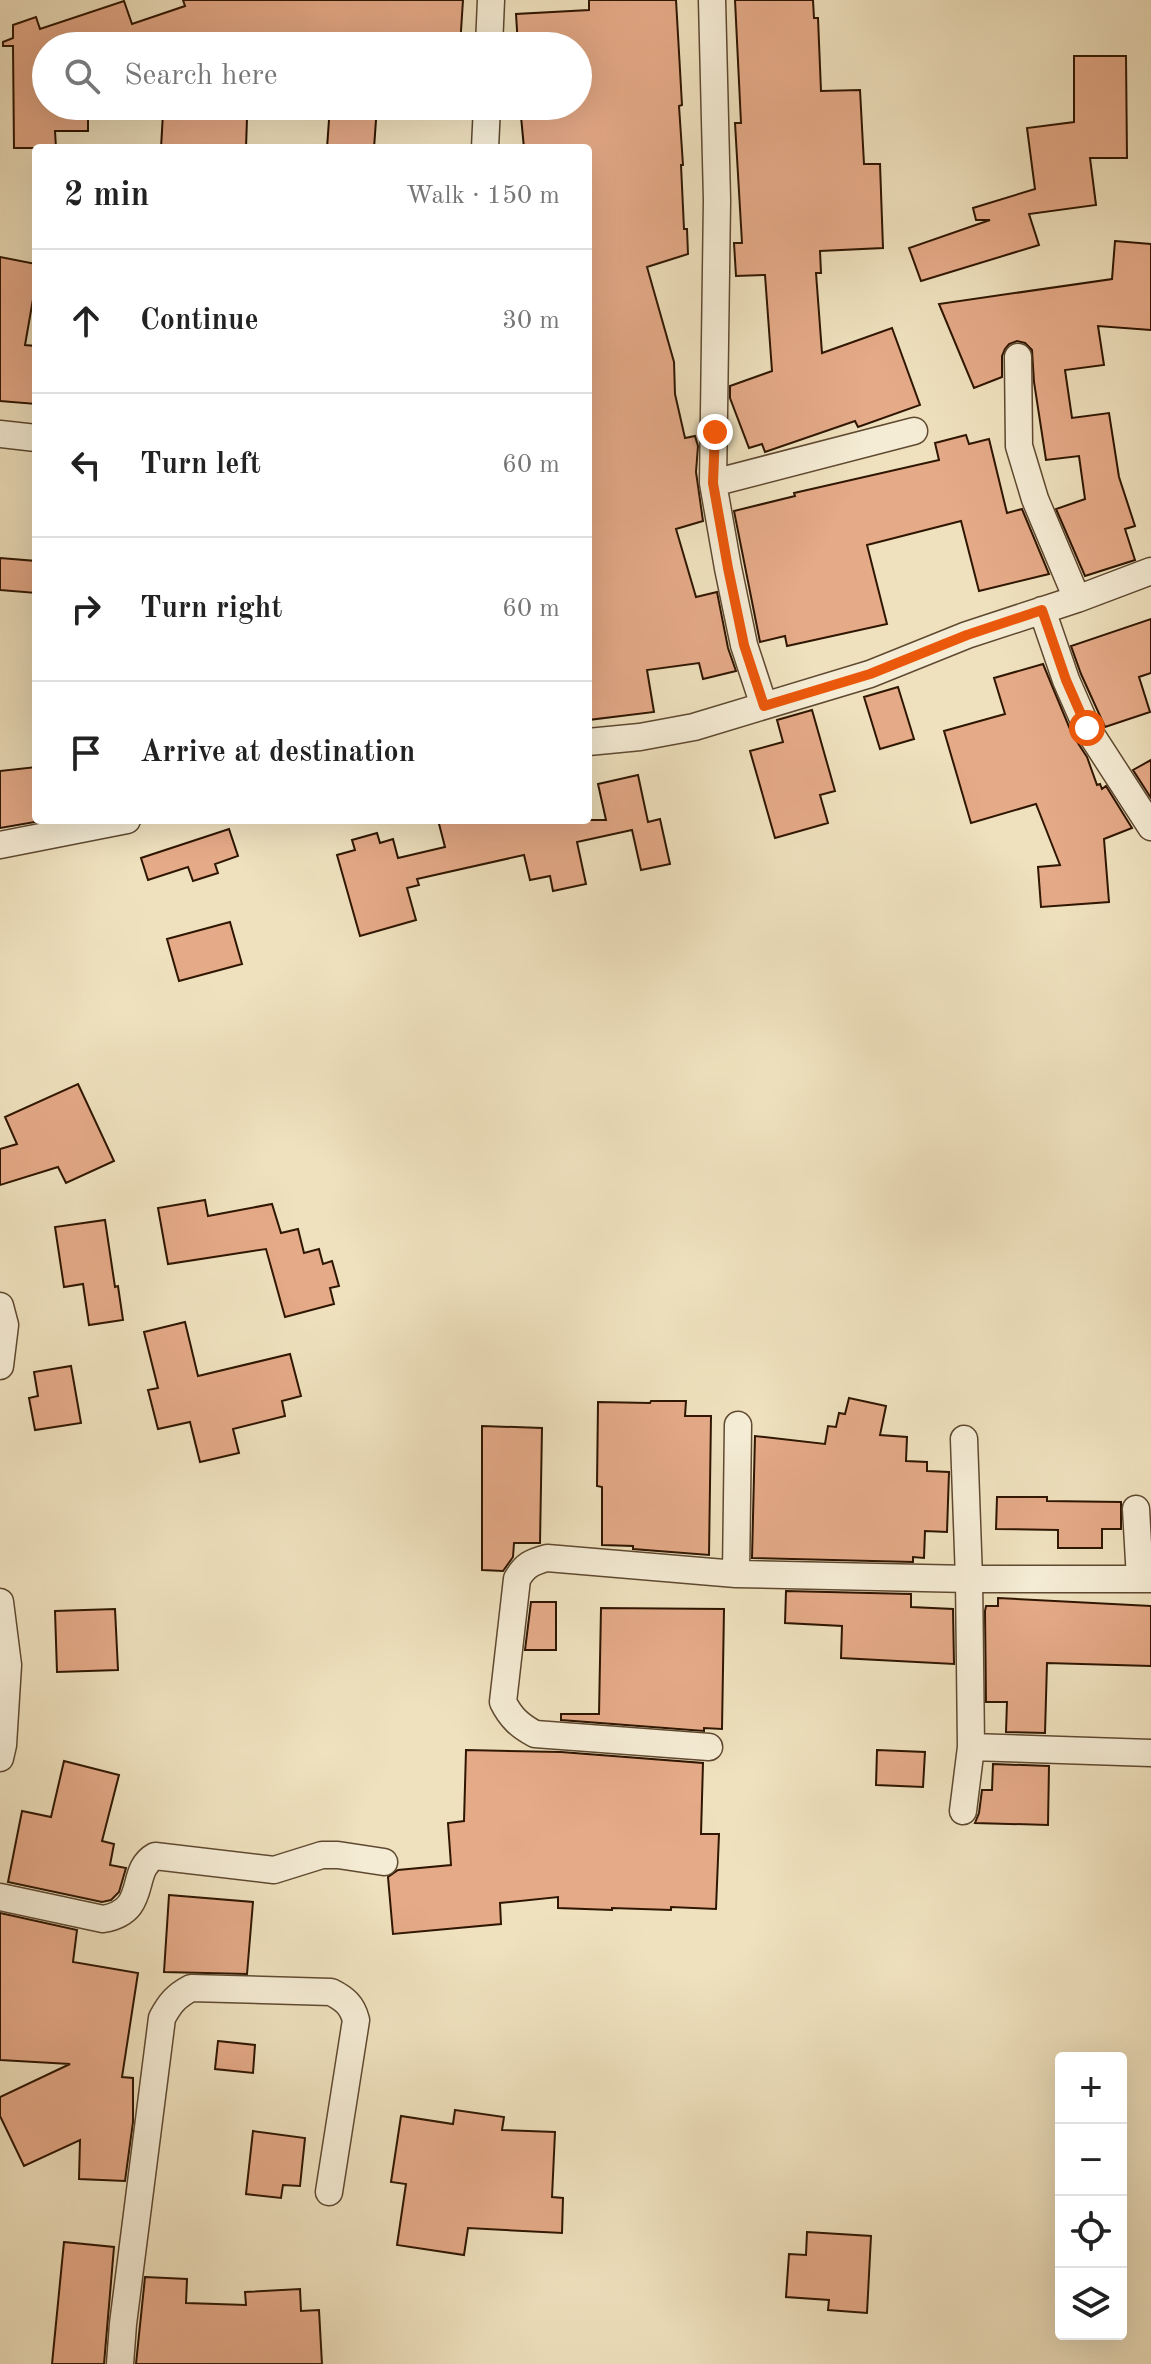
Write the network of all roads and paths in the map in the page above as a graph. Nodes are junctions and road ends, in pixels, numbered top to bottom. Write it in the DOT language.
graph roads {
  1 [pos="491,0"];
  2 [pos="712,0"];
  3 [pos="490,32"];
  4 [pos="486,120"];
  5 [pos="485,144"];
  6 [pos="1018,357"];
  7 [pos="914,431"];
  8 [pos="0,434"];
  9 [pos="32,438"];
  10 [pos="713,483"];
  11 [pos="1151,571"];
  12 [pos="1077,599"];
  13 [pos="1042,610"];
  14 [pos="764,706"];
  15 [pos="592,742"];
  16 [pos="107,824"];
  17 [pos="1151,827"];
  18 [pos="0,845"];
  19 [pos="0,1306"];
  20 [pos="0,1366"];
  21 [pos="738,1425"];
  22 [pos="964,1439"];
  23 [pos="1136,1509"];
  24 [pos="736,1574"];
  25 [pos="969,1579"];
  26 [pos="1145,1579"];
  27 [pos="0,1602"];
  28 [pos="709,1747"];
  29 [pos="971,1747"];
  30 [pos="1151,1753"];
  31 [pos="0,1758"];
  32 [pos="963,1811"];
  33 [pos="384,1862"];
  34 [pos="0,1897"];
  35 [pos="329,2192"];
  36 [pos="120,2364"];
  1 -- 3 [label="street"];
  2 -- 10 [label="street"];
  4 -- 5 [label="street"];
  6 -- 12 [label="street"];
  7 -- 10 [label="street"];
  8 -- 9 [label="street"];
  10 -- 14 [label="street"];
  11 -- 12 [label="street"];
  12 -- 13 [label="street"];
  13 -- 14 [label="street"];
  13 -- 17 [label="street"];
  14 -- 15 [label="street"];
  16 -- 18 [label="street"];
  19 -- 20 [label="street"];
  21 -- 24 [label="street"];
  22 -- 25 [label="street"];
  23 -- 26 [label="street"];
  24 -- 25 [label="street"];
  24 -- 28 [label="street"];
  25 -- 26 [label="street"];
  25 -- 29 [label="street"];
  27 -- 31 [label="street"];
  29 -- 30 [label="street"];
  29 -- 32 [label="street"];
  33 -- 34 [label="street"];
  35 -- 36 [label="street"];
}
